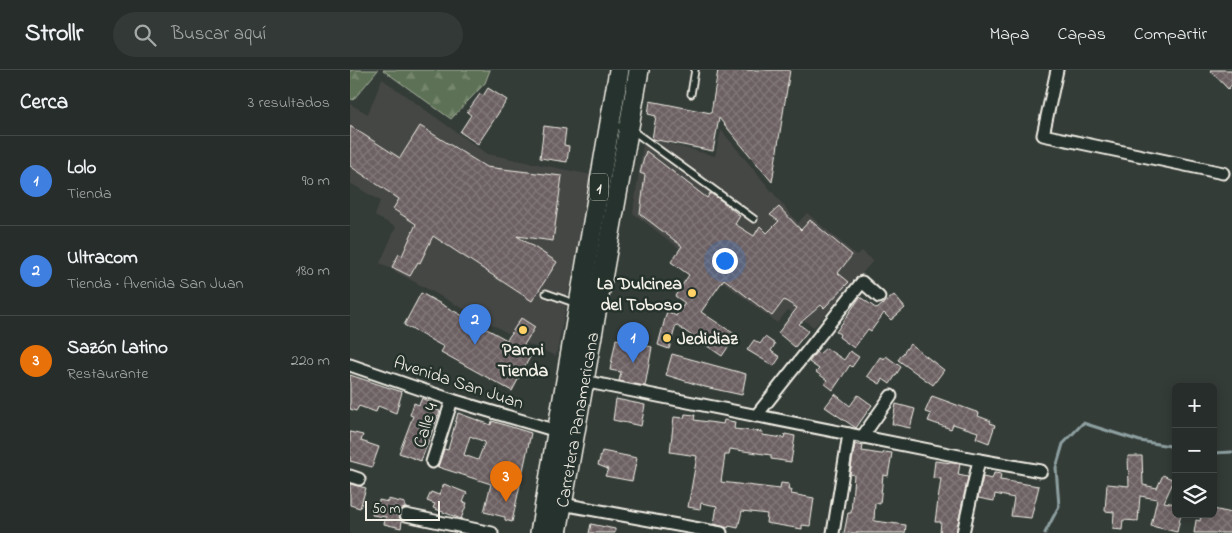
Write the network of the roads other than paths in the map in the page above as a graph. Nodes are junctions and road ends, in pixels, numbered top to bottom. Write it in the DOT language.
graph roads {
  1 [pos="619,70"];
  2 [pos="639,70"];
  3 [pos="695,70"];
  4 [pos="1056,70"];
  5 [pos="691,94"];
  6 [pos="610,124"];
  7 [pos="629,128"];
  8 [pos="1223,172"];
  9 [pos="754,219"];
  10 [pos="546,293"];
  11 [pos="879,297"];
  12 [pos="587,310"];
  13 [pos="350,365"];
  14 [pos="583,381"];
  15 [pos="891,396"];
  16 [pos="452,400"];
  17 [pos="756,416"];
  18 [pos="849,434"];
  19 [pos="862,437"];
  20 [pos="556,438"];
  21 [pos="979,460"];
  22 [pos="432,462"];
  23 [pos="1040,471"];
  24 [pos="562,504"];
  25 [pos="406,515"];
  26 [pos="492,533"];
  27 [pos="540,533"];
  28 [pos="548,533"];
  29 [pos="557,533"];
  30 [pos="721,533"];
  31 [pos="833,533"];
  32 [pos="963,533"];
  1 -- 6 [label="highway, Carretera Panamericana / 1"];
  2 -- 7 [label="highway, Carretera Panamericana / 1"];
  3 -- 5 [label="lane"];
  4 -- 8 [label="street"];
  6 -- 7 [label="lane"];
  6 -- 12 [label="highway, Carretera Panamericana / 1"];
  7 -- 9 [label="lane"];
  7 -- 12 [label="highway, Carretera Panamericana / 1"];
  10 -- 12 [label="lane"];
  11 -- 17 [label="street"];
  12 -- 14 [label="highway, Carretera Panamericana / 1"];
  12 -- 20 [label="highway, Carretera Panamericana / 1"];
  13 -- 16 [label="street, Avenida San Juan"];
  14 -- 17 [label="street"];
  14 -- 24 [label="highway, Carretera Panamericana / 1"];
  15 -- 19 [label="street"];
  16 -- 20 [label="street, Avenida San Juan"];
  16 -- 22 [label="street, Calle 4"];
  17 -- 18 [label="street"];
  18 -- 19 [label="street"];
  18 -- 31 [label="street"];
  19 -- 21 [label="street"];
  20 -- 24 [label="highway"];
  20 -- 27 [label="highway, Carretera Panamericana / 1"];
  21 -- 23 [label="street"];
  21 -- 32 [label="street"];
  24 -- 28 [label="highway"];
  24 -- 29 [label="highway, Carretera Panamericana / 1"];
  24 -- 30 [label="street"];
  25 -- 26 [label="street"];
}
